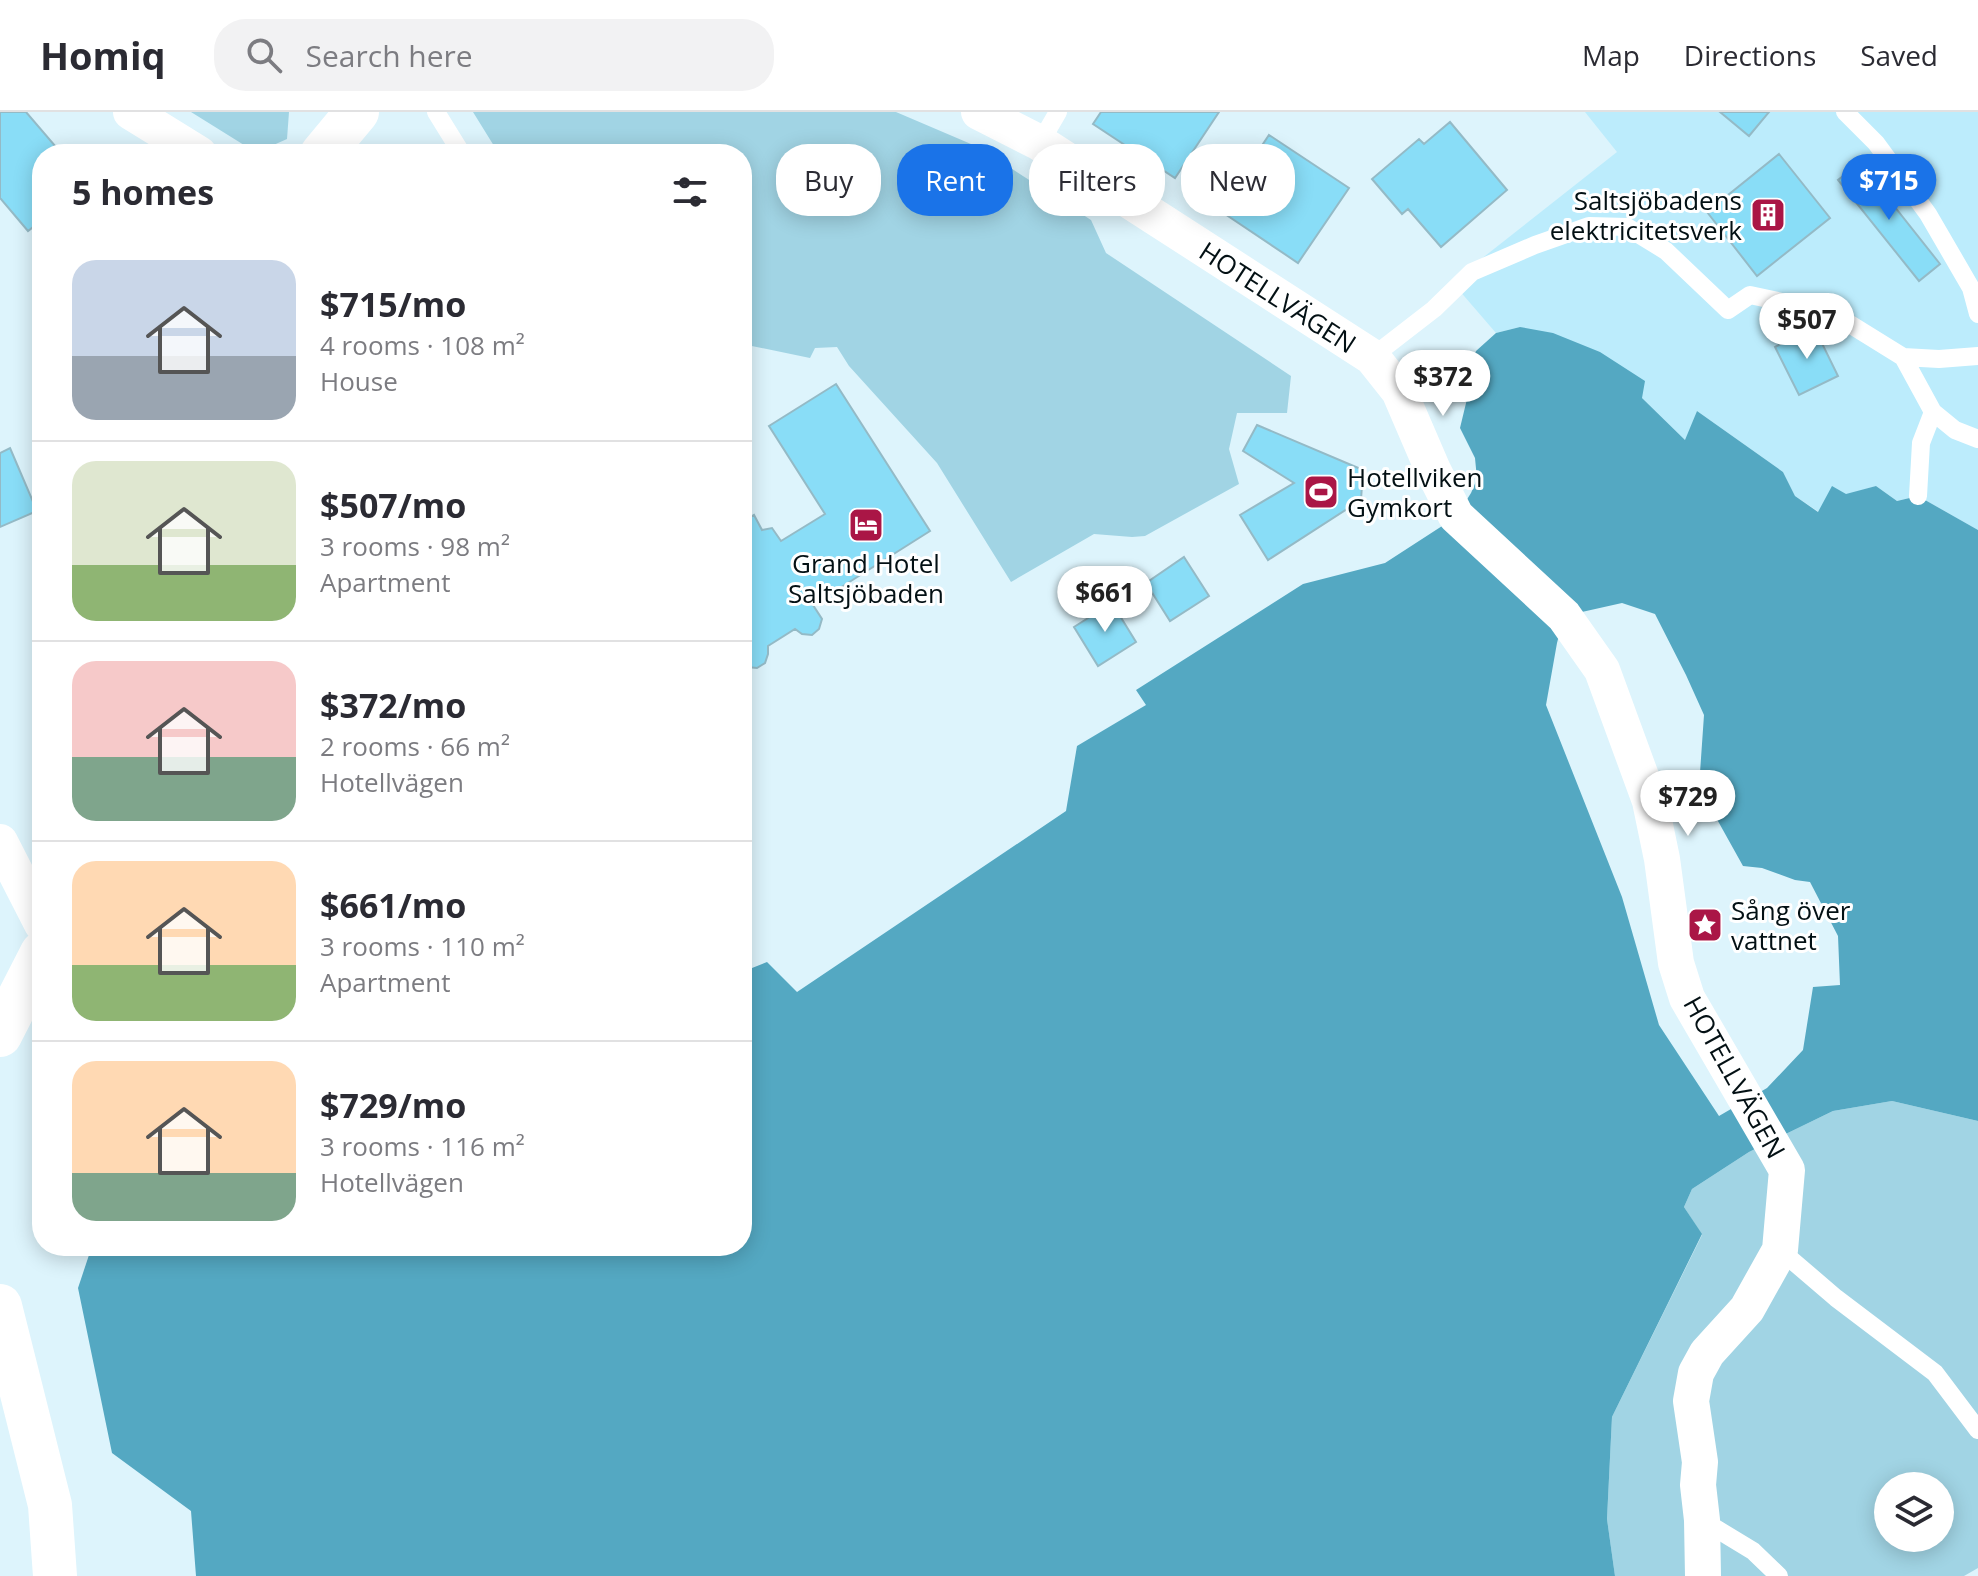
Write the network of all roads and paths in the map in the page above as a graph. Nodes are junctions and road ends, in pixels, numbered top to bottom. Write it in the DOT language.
graph roads {
  1 [pos="131,112"];
  2 [pos="321,112"];
  3 [pos="357,112"];
  4 [pos="436,112"];
  5 [pos="979,112"];
  6 [pos="1058,112"];
  7 [pos="1845,112"];
  8 [pos="1040,143"];
  9 [pos="183,144"];
  10 [pos="321,144"];
  11 [pos="330,144"];
  12 [pos="456,144"];
  13 [pos="1978,314"];
  14 [pos="1978,356"];
  15 [pos="1372,357"];
  16 [pos="1903,357"];
  17 [pos="1933,412"];
  18 [pos="1978,439"];
  19 [pos="1918,496"];
  20 [pos="0,842"];
  21 [pos="32,904"];
  22 [pos="32,973"];
  23 [pos="0,1035"];
  24 [pos="1780,1250"];
  25 [pos="0,1306"];
  26 [pos="1978,1430"];
  27 [pos="1702,1520"];
  28 [pos="55,1576"];
  29 [pos="1703,1576"];
  30 [pos="1779,1576"];
  1 -- 9 [label="street"];
  2 -- 10 [label="street"];
  3 -- 11 [label="street"];
  4 -- 12 [label="lane"];
  5 -- 8 [label="street, HOTELLVÄGEN"];
  6 -- 8 [label="lane"];
  7 -- 13 [label="lane"];
  8 -- 15 [label="street, HOTELLVÄGEN"];
  14 -- 16 [label="lane"];
  15 -- 16 [label="lane, HOTELLVÄGEN"];
  15 -- 24 [label="street, HOTELLVÄGEN"];
  16 -- 17 [label="lane, HOTELLVÄGEN"];
  17 -- 18 [label="lane, HOTELLVÄGEN"];
  17 -- 19 [label="lane"];
  20 -- 21 [label="street"];
  22 -- 23 [label="street"];
  24 -- 26 [label="lane"];
  24 -- 27 [label="street"];
  25 -- 28 [label="street"];
  27 -- 29 [label="street"];
  27 -- 30 [label="lane"];
}
